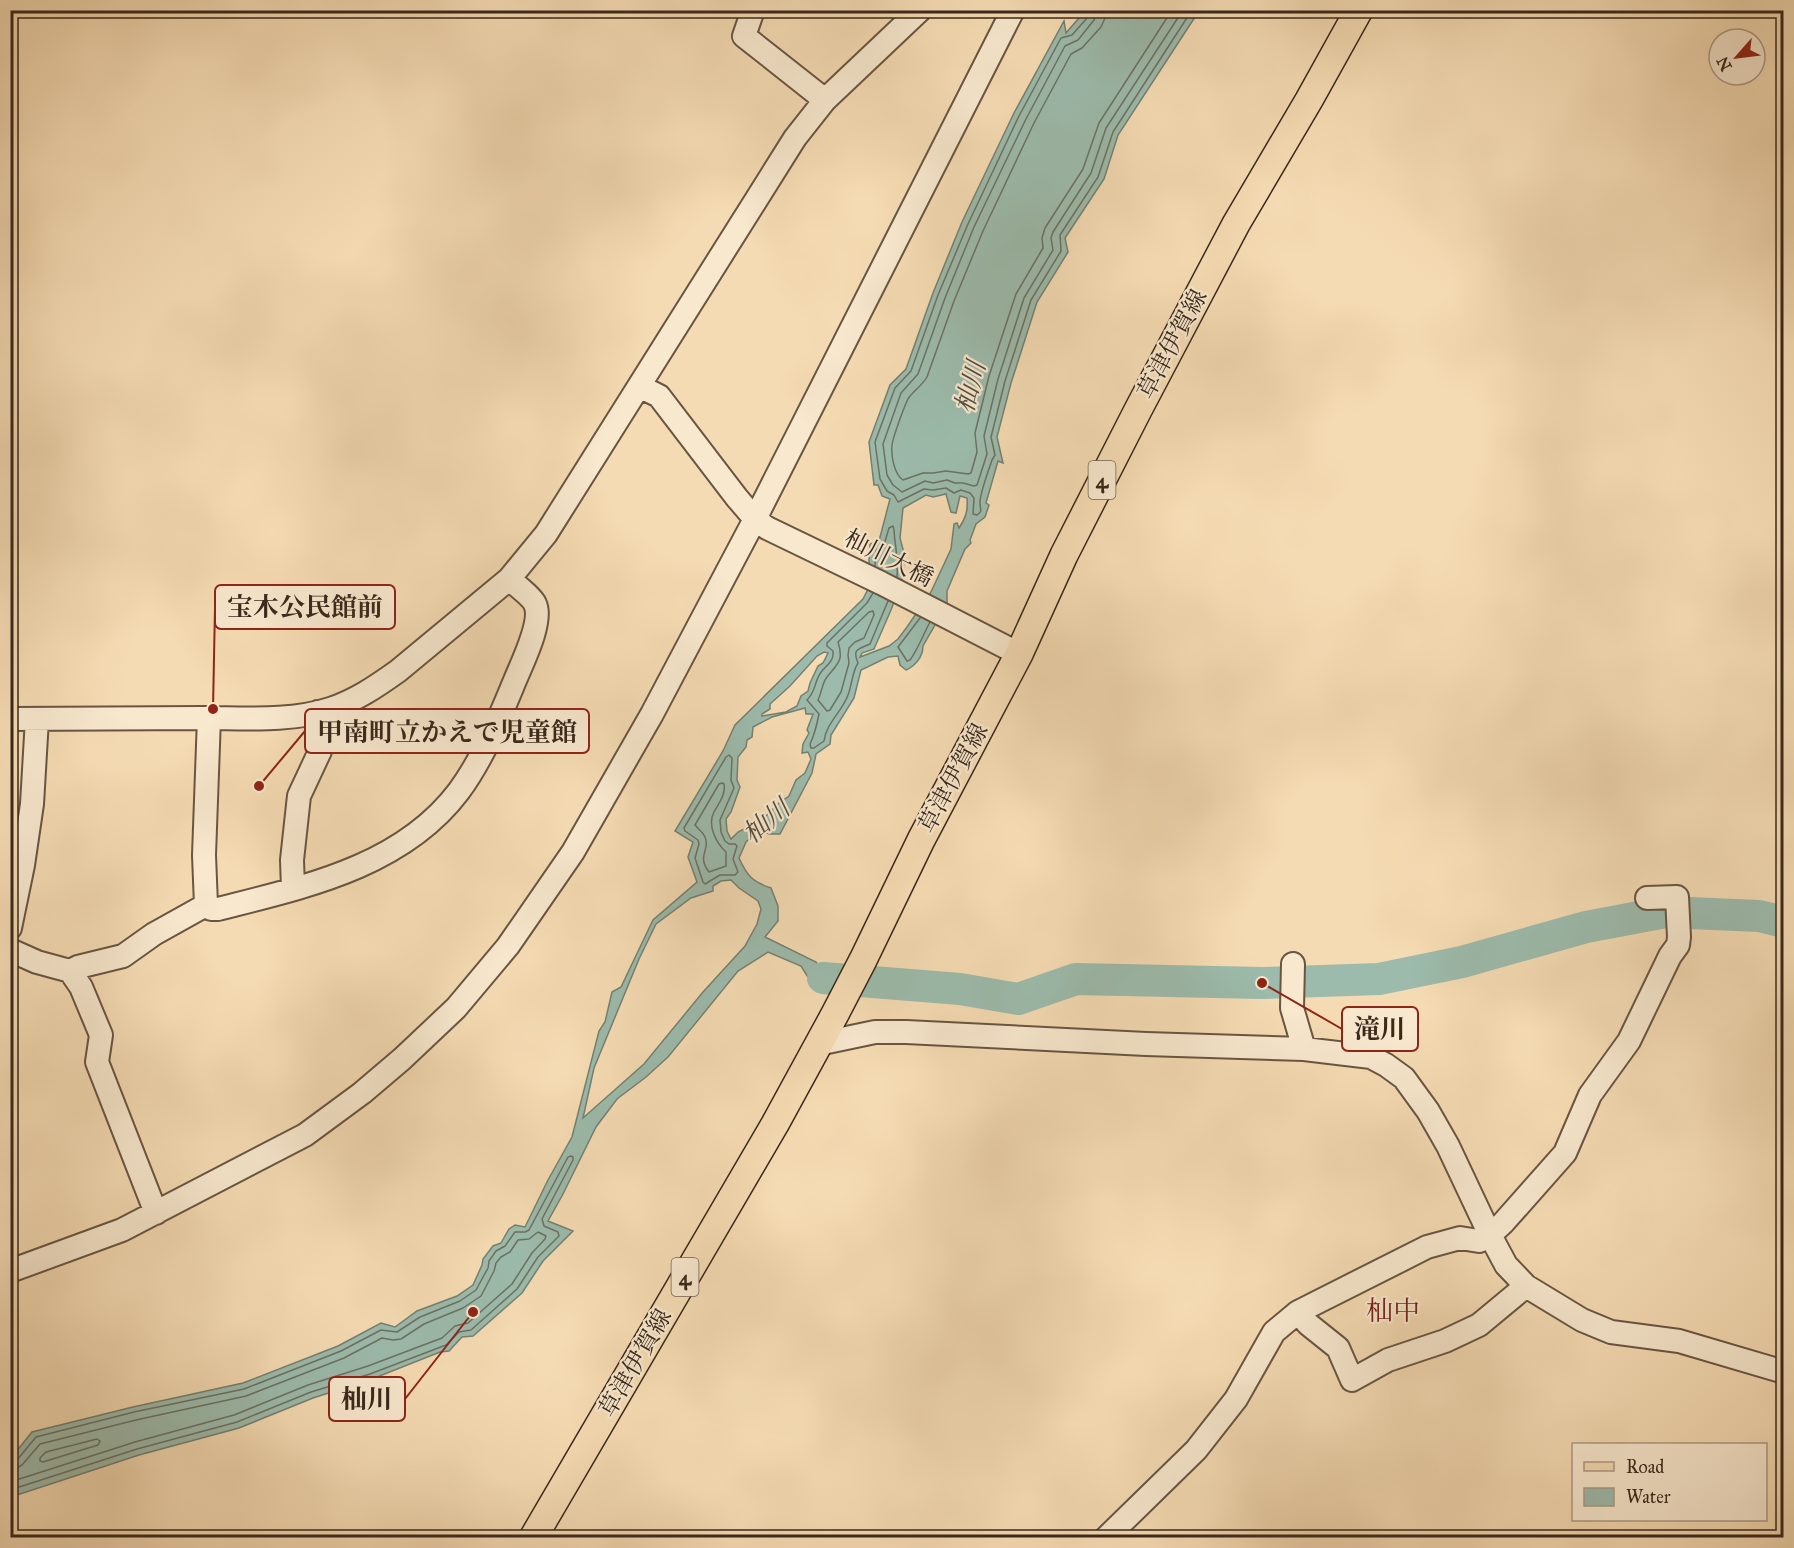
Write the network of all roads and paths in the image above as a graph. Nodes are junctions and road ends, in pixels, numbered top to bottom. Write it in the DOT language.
graph roads {
  1 [pos="753,10"];
  2 [pos="920,10"];
  3 [pos="1013,10"];
  4 [pos="1359,10"];
  5 [pos="825,100"];
  6 [pos="639,386"];
  7 [pos="761,523"];
  8 [pos="509,579"];
  9 [pos="1019,654"];
  10 [pos="318,712"];
  11 [pos="209,718"];
  12 [pos="10,719"];
  13 [pos="37,719"];
  14 [pos="17,864"];
  15 [pos="293,889"];
  16 [pos="1647,898"];
  17 [pos="206,905"];
  18 [pos="10,928"];
  19 [pos="10,950"];
  20 [pos="1293,968"];
  21 [pos="70,971"];
  22 [pos="818,1044"];
  23 [pos="1304,1049"];
  24 [pos="156,1213"];
  25 [pos="1490,1235"];
  26 [pos="10,1271"];
  27 [pos="1527,1286"];
  28 [pos="1298,1312"];
  29 [pos="1784,1372"];
  30 [pos="532,1538"];
  31 [pos="1106,1538"];
  1 -- 5 [label="street"];
  2 -- 5 [label="street"];
  3 -- 7 [label="street"];
  4 -- 9 [label="main road, 草津伊賀線 / 4"];
  5 -- 6 [label="street"];
  6 -- 7 [label="street"];
  6 -- 8 [label="street"];
  7 -- 9 [label="street, 杣川大橋"];
  7 -- 24 [label="street"];
  8 -- 10 [label="street"];
  8 -- 15 [label="street"];
  9 -- 22 [label="main road, 草津伊賀線 / 4"];
  10 -- 11 [label="street"];
  10 -- 15 [label="street"];
  11 -- 13 [label="street"];
  11 -- 17 [label="street"];
  12 -- 13 [label="street"];
  13 -- 14 [label="street"];
  14 -- 18 [label="street"];
  15 -- 17 [label="street"];
  16 -- 25 [label="street"];
  17 -- 21 [label="street"];
  19 -- 21 [label="street"];
  20 -- 23 [label="street"];
  21 -- 24 [label="street"];
  22 -- 23 [label="street"];
  22 -- 30 [label="main road, 草津伊賀線 / 4"];
  23 -- 25 [label="street"];
  24 -- 26 [label="street"];
  25 -- 27 [label="street"];
  25 -- 28 [label="street"];
  27 -- 28 [label="street"];
  27 -- 29 [label="street"];
  28 -- 31 [label="street"];
}
